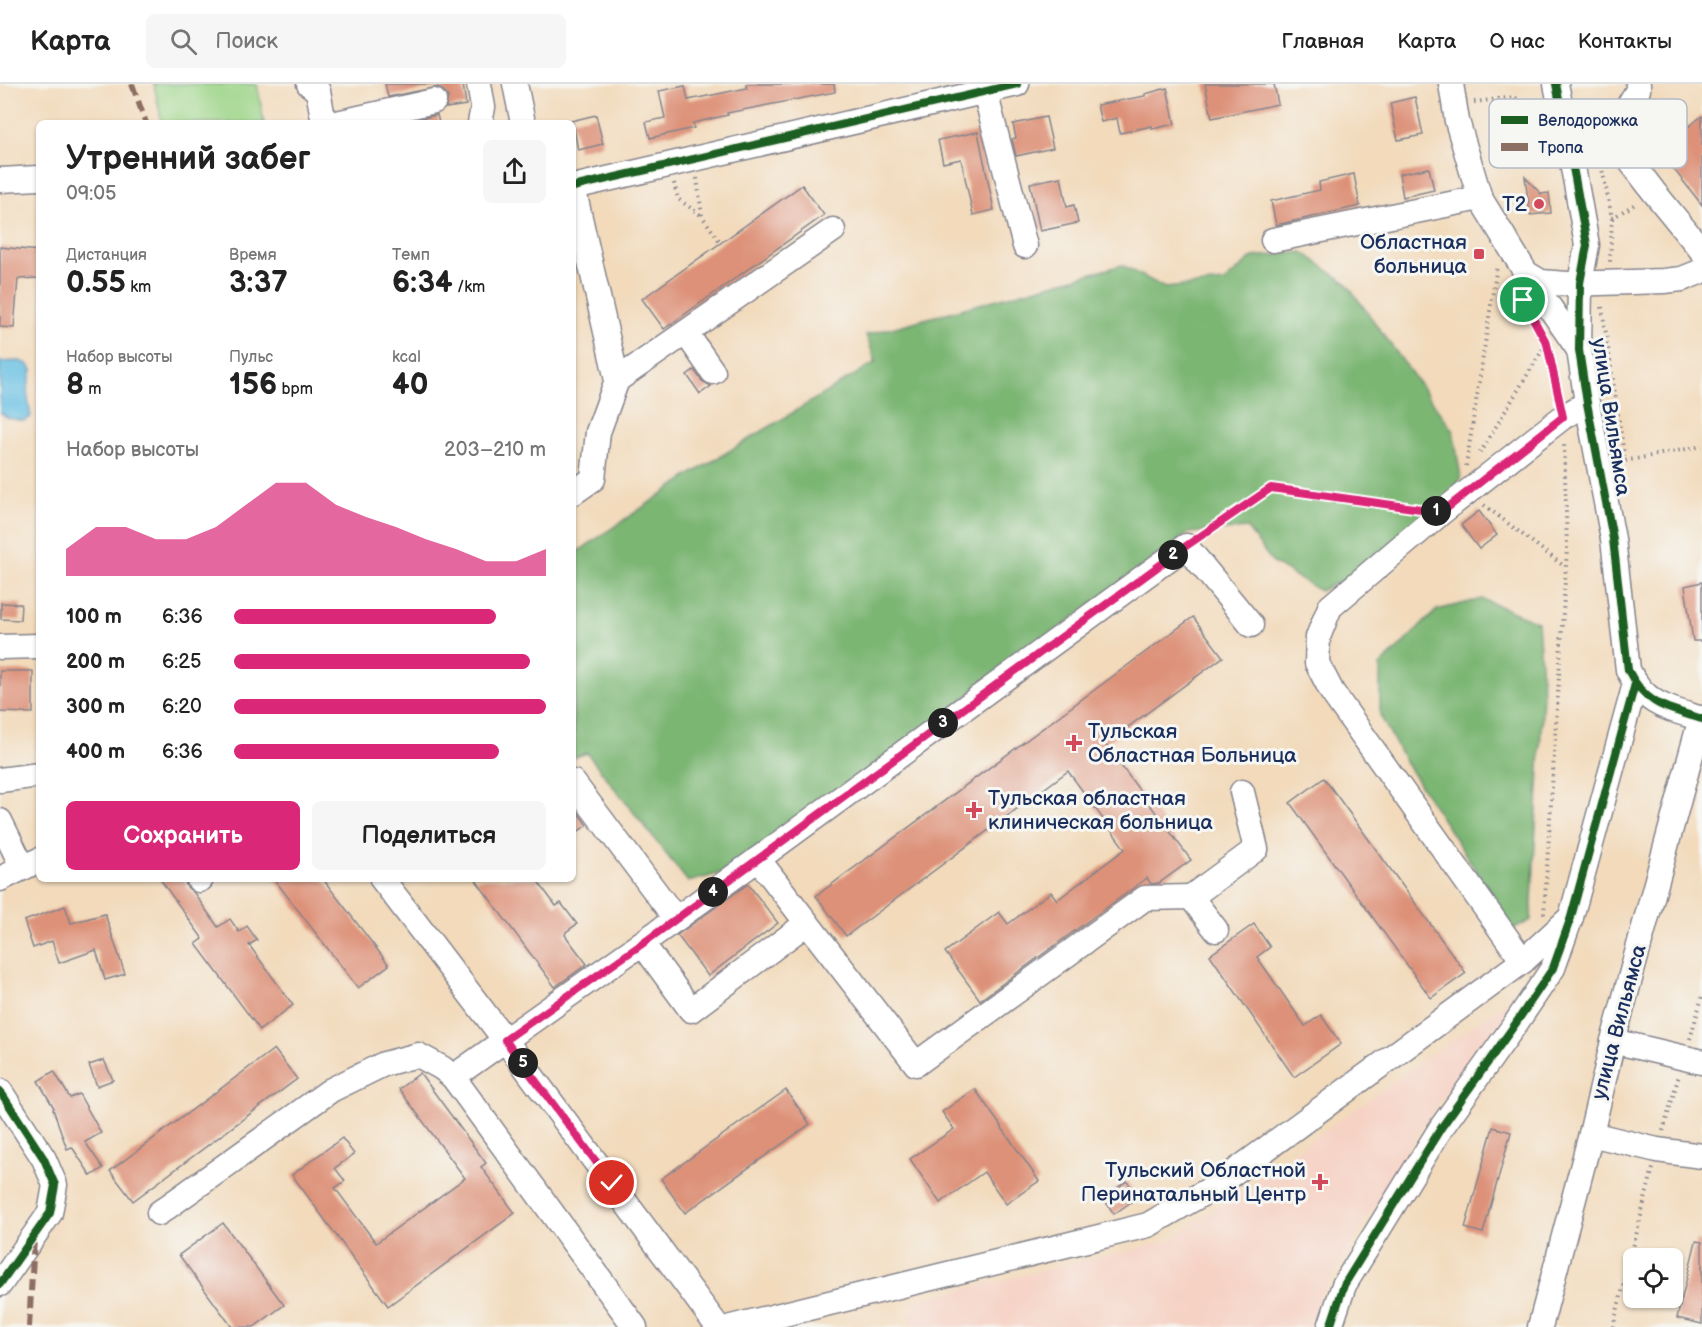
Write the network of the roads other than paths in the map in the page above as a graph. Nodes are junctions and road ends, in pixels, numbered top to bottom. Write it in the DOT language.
graph roads {
  1 [pos="309,84"];
  2 [pos="479,84"];
  3 [pos="515,84"];
  4 [pos="1017,84"];
  5 [pos="1556,84"];
  6 [pos="1638,84"];
  7 [pos="984,88"];
  8 [pos="1452,94"];
  9 [pos="1559,99"];
  10 [pos="1633,99"];
  11 [pos="434,101"];
  12 [pos="323,120"];
  13 [pos="350,120"];
  14 [pos="481,120"];
  15 [pos="522,120"];
  16 [pos="1572,168"];
  17 [pos="1636,168"];
  18 [pos="36,178"];
  19 [pos="0,180"];
  20 [pos="576,186"];
  21 [pos="1480,198"];
  22 [pos="576,200"];
  23 [pos="833,230"];
  24 [pos="1273,240"];
  25 [pos="1025,246"];
  26 [pos="1702,251"];
  27 [pos="1702,272"];
  28 [pos="1526,273"];
  29 [pos="1580,283"];
  30 [pos="686,333"];
  31 [pos="1579,350"];
  32 [pos="713,372"];
  33 [pos="617,380"];
  34 [pos="1587,403"];
  35 [pos="576,491"];
  36 [pos="1251,625"];
  37 [pos="36,645"];
  38 [pos="0,647"];
  39 [pos="1635,684"];
  40 [pos="1702,719"];
  41 [pos="36,775"];
  42 [pos="0,780"];
  43 [pos="576,786"];
  44 [pos="1242,792"];
  45 [pos="0,821"];
  46 [pos="758,859"];
  47 [pos="31,865"];
  48 [pos="0,879"];
  49 [pos="384,882"];
  50 [pos="1191,897"];
  51 [pos="1571,917"];
  52 [pos="676,919"];
  53 [pos="807,923"];
  54 [pos="1216,930"];
  55 [pos="642,944"];
  56 [pos="1523,961"];
  57 [pos="505,1040"];
  58 [pos="1613,1041"];
  59 [pos="1702,1062"];
  60 [pos="453,1077"];
  61 [pos="0,1091"];
  62 [pos="1591,1134"];
  63 [pos="1702,1156"];
  64 [pos="159,1213"];
  65 [pos="0,1284"];
  66 [pos="635,1327"];
  67 [pos="718,1327"];
  68 [pos="731,1327"];
  69 [pos="1330,1327"];
  70 [pos="1540,1327"];
  1 -- 12 [label="street"];
  2 -- 14 [label="street"];
  3 -- 15 [label="street"];
  4 -- 7 [label="street"];
  5 -- 9 [label="street, улица Вильямса"];
  6 -- 10 [label="street"];
  7 -- 20 [label="street"];
  7 -- 25 [label="street"];
  8 -- 21 [label="street, улица Вильямса"];
  11 -- 13 [label="street"];
  16 -- 29 [label="street, улица Вильямса"];
  17 -- 26 [label="street"];
  18 -- 19 [label="street"];
  21 -- 24 [label="street"];
  21 -- 28 [label="street, улица Вильямса"];
  22 -- 33 [label="street"];
  23 -- 30 [label="street"];
  27 -- 29 [label="street"];
  28 -- 29 [label="street"];
  28 -- 31 [label="street, улица Вильямса"];
  29 -- 31 [label="street, улица Вильямса"];
  30 -- 32 [label="street"];
  30 -- 33 [label="street"];
  31 -- 34 [label="street, улица Вильямса"];
  33 -- 35 [label="street"];
  34 -- 39 [label="street, улица Вильямса"];
  34 -- 56 [label="street"];
  36 -- 46 [label="street"];
  37 -- 38 [label="street"];
  39 -- 40 [label="street"];
  39 -- 51 [label="street"];
  40 -- 58 [label="street, улица Вильямса"];
  41 -- 42 [label="street"];
  43 -- 52 [label="street"];
  44 -- 50 [label="street"];
  45 -- 47 [label="street"];
  46 -- 52 [label="street"];
  46 -- 53 [label="street"];
  47 -- 48 [label="street"];
  49 -- 57 [label="street"];
  50 -- 53 [label="street"];
  50 -- 54 [label="street"];
  51 -- 56 [label="street"];
  51 -- 69 [label="street"];
  52 -- 55 [label="street"];
  53 -- 55 [label="street"];
  55 -- 57 [label="street"];
  56 -- 68 [label="street"];
  57 -- 60 [label="street"];
  57 -- 67 [label="street"];
  58 -- 59 [label="street"];
  58 -- 62 [label="street, улица Вильямса"];
  60 -- 64 [label="street"];
  60 -- 66 [label="street"];
  61 -- 65 [label="street"];
  62 -- 63 [label="street"];
  62 -- 70 [label="street, улица Вильямса"];
}
